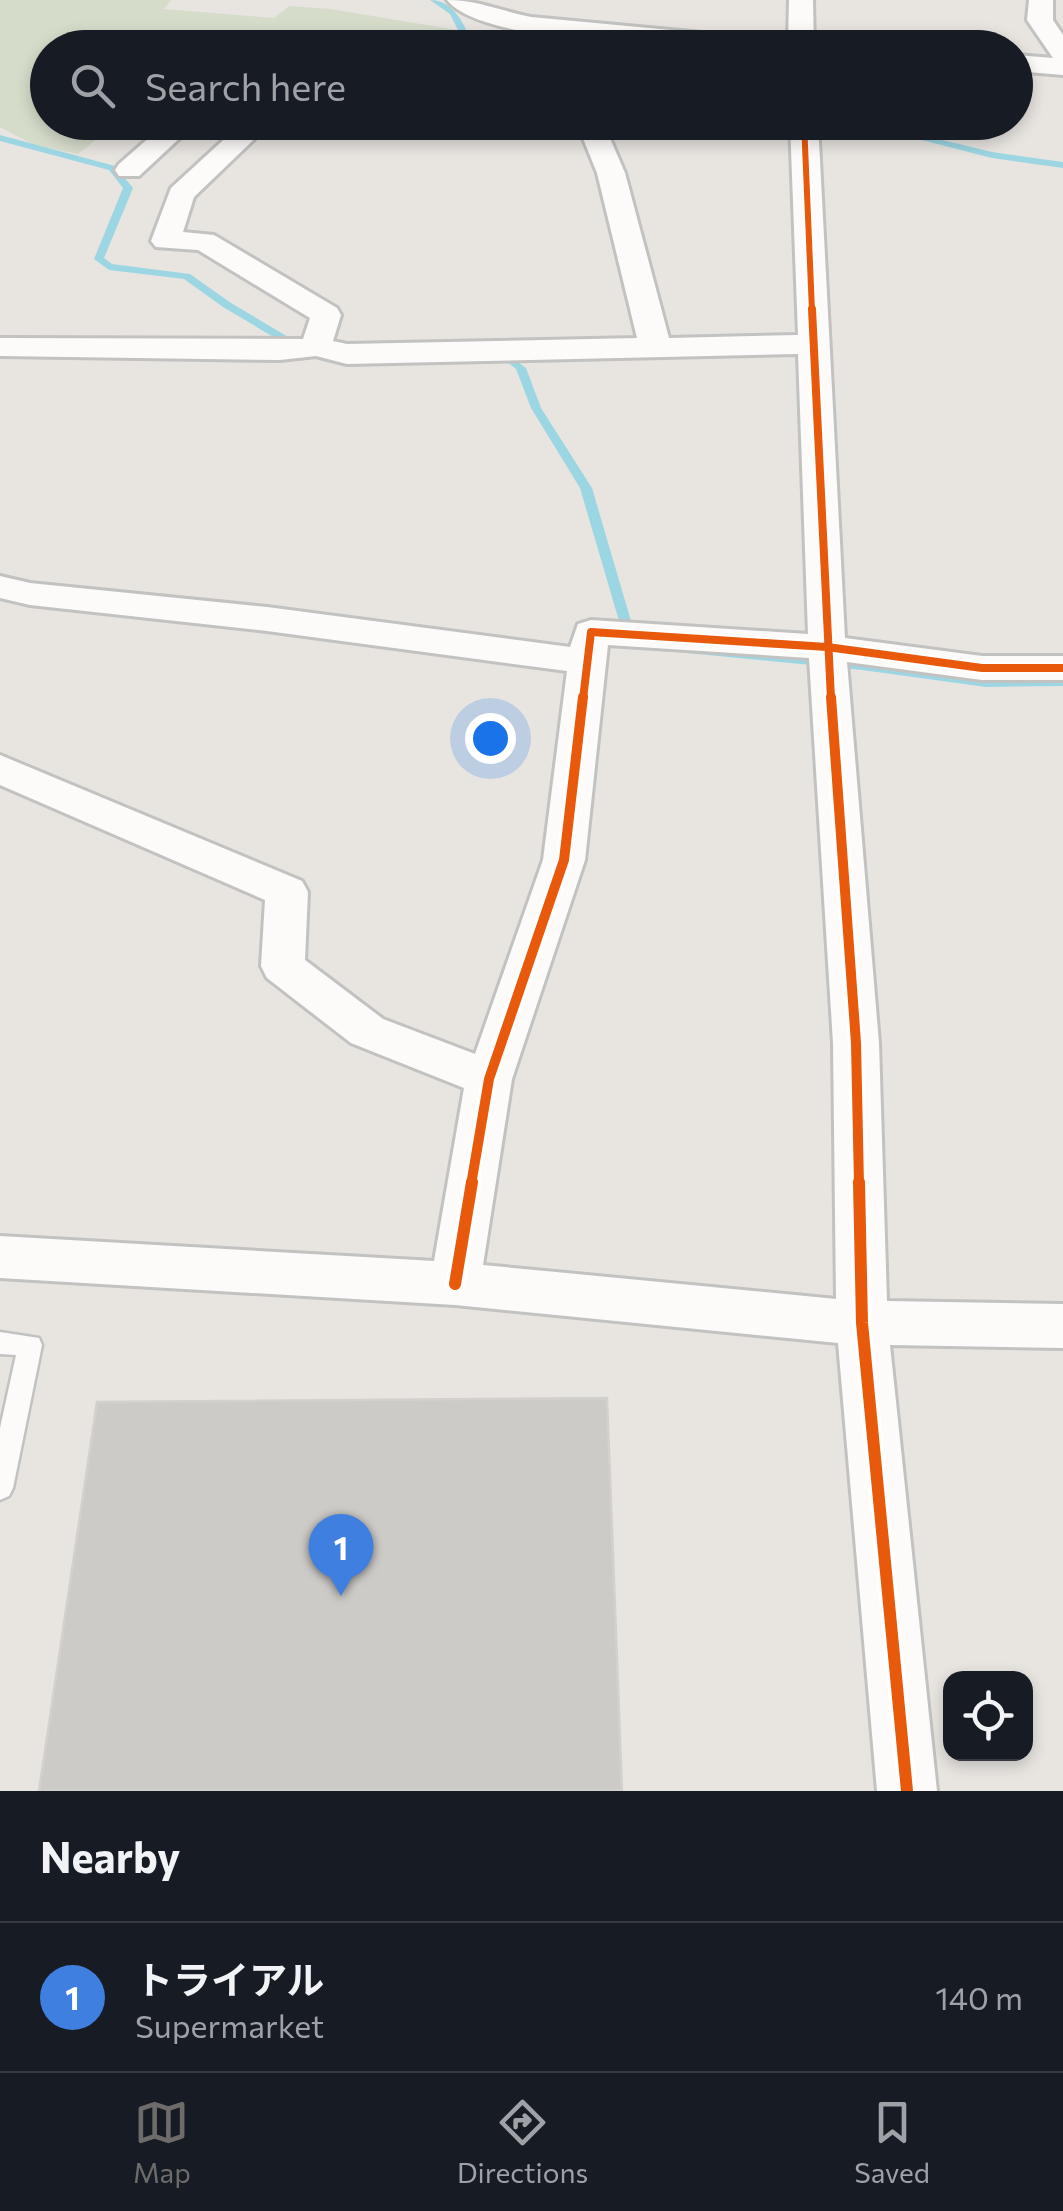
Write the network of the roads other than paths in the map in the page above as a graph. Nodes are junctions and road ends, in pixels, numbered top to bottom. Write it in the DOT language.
graph roads {
  1 [pos="459,0"];
  2 [pos="801,0"];
  3 [pos="1048,3"];
  4 [pos="586,30"];
  5 [pos="801,30"];
  6 [pos="1063,54"];
  7 [pos="1033,64"];
  8 [pos="1063,66"];
  9 [pos="163,140"];
  10 [pos="239,140"];
  11 [pos="598,140"];
  12 [pos="805,140"];
  13 [pos="212,164"];
  14 [pos="813,344"];
  15 [pos="655,346"];
  16 [pos="0,348"];
  17 [pos="316,348"];
  18 [pos="0,587"];
  19 [pos="827,647"];
  20 [pos="585,660"];
  21 [pos="1063,668"];
  22 [pos="0,769"];
  23 [pos="489,1078"];
  24 [pos="0,1257"];
  25 [pos="454,1284"];
  26 [pos="862,1323"];
  27 [pos="1063,1326"];
  28 [pos="0,1343"];
  29 [pos="7,1417"];
  30 [pos="0,1488"];
  31 [pos="907,1791"];
  1 -- 4 [label="street"];
  2 -- 5 [label="street"];
  3 -- 6 [label="street"];
  7 -- 8 [label="street"];
  9 -- 13 [label="street"];
  10 -- 13 [label="street"];
  11 -- 15 [label="street"];
  12 -- 14 [label="street"];
  13 -- 17 [label="street"];
  14 -- 15 [label="street"];
  14 -- 19 [label="street"];
  15 -- 17 [label="street"];
  16 -- 17 [label="street"];
  18 -- 20 [label="street"];
  19 -- 20 [label="street"];
  19 -- 21 [label="street"];
  19 -- 26 [label="street"];
  20 -- 23 [label="street"];
  22 -- 23 [label="street"];
  23 -- 25 [label="street"];
  24 -- 25 [label="street"];
  25 -- 26 [label="street"];
  26 -- 27 [label="street"];
  26 -- 31 [label="street"];
  28 -- 29 [label="lane"];
  29 -- 30 [label="lane"];
}
